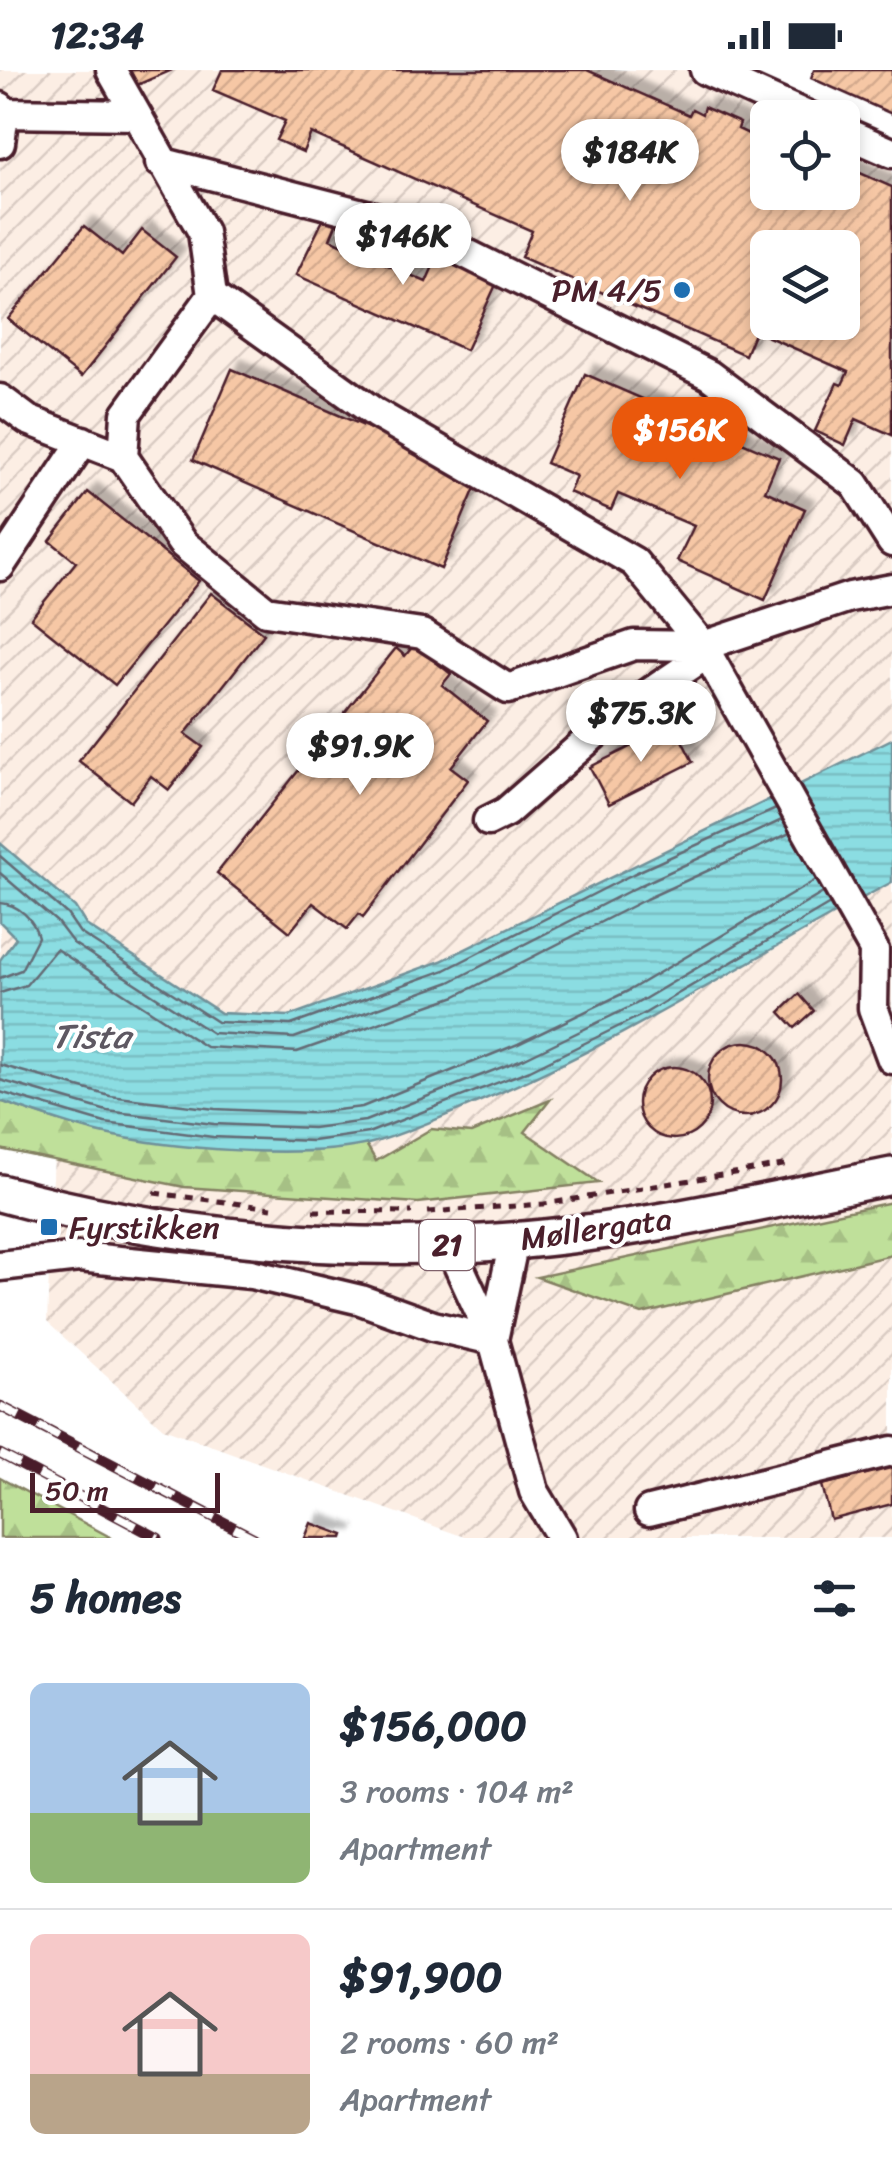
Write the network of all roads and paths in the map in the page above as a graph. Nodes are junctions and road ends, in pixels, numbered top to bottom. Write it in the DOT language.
graph roads {
  1 [pos="110,70"];
  2 [pos="705,70"];
  3 [pos="772,100"];
  4 [pos="2,110"];
  5 [pos="134,115"];
  6 [pos="860,139"];
  7 [pos="0,143"];
  8 [pos="892,153"];
  9 [pos="160,162"];
  10 [pos="212,296"];
  11 [pos="0,399"];
  12 [pos="83,441"];
  13 [pos="124,457"];
  14 [pos="892,542"];
  15 [pos="0,566"];
  16 [pos="892,589"];
  17 [pos="705,650"];
  18 [pos="488,821"];
  19 [pos="880,961"];
  20 [pos="892,1058"];
  21 [pos="796,1162"];
  22 [pos="892,1176"];
  23 [pos="146,1192"];
  24 [pos="0,1193"];
  25 [pos="274,1208"];
  26 [pos="312,1210"];
  27 [pos="514,1241"];
  28 [pos="449,1245"];
  29 [pos="0,1266"];
  30 [pos="493,1340"];
  31 [pos="892,1452"];
  32 [pos="649,1511"];
  33 [pos="562,1538"];
  1 -- 5 [label="street"];
  2 -- 3 [label="street"];
  4 -- 5 [label="street"];
  4 -- 7 [label="street"];
  5 -- 9 [label="street"];
  6 -- 8 [label="street"];
  9 -- 10 [label="street"];
  9 -- 14 [label="street"];
  10 -- 13 [label="street"];
  10 -- 17 [label="street"];
  11 -- 12 [label="street"];
  12 -- 13 [label="street"];
  12 -- 15 [label="street"];
  13 -- 17 [label="street"];
  16 -- 17 [label="street"];
  17 -- 18 [label="street"];
  17 -- 19 [label="street"];
  19 -- 20 [label="street"];
  21 -- 26 [label="path"];
  22 -- 27 [label="main road, Møllergata / 21"];
  23 -- 25 [label="path"];
  24 -- 28 [label="main road, Møllergata / 21"];
  27 -- 28 [label="main road, Møllergata / 21"];
  27 -- 30 [label="street"];
  28 -- 30 [label="street"];
  29 -- 30 [label="street"];
  30 -- 33 [label="street"];
  31 -- 32 [label="street"];
}
